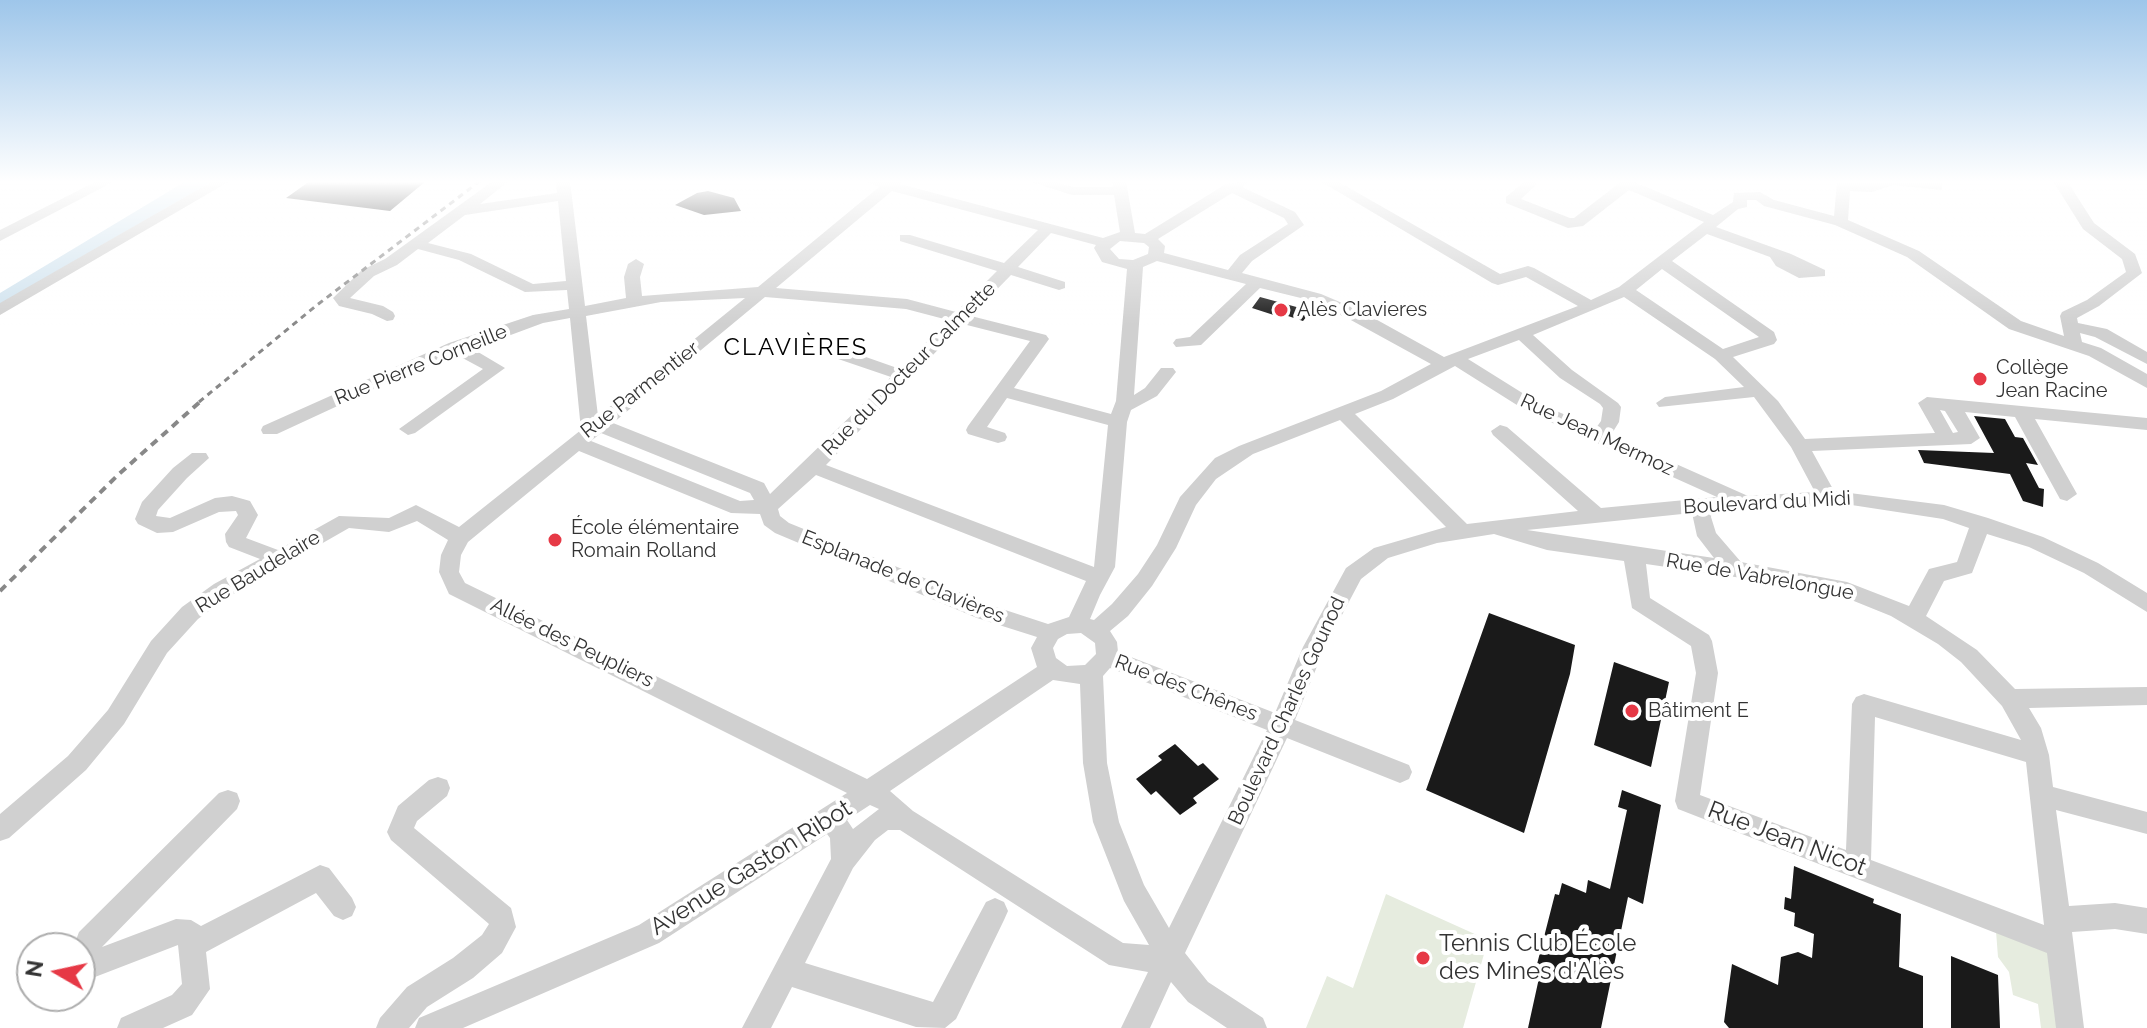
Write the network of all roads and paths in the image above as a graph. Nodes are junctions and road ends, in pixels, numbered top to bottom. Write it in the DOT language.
graph roads {
  1 [pos="140,229"];
  2 [pos="435,229"];
  3 [pos="567,229"];
  4 [pos="836,229"];
  5 [pos="1047,229"];
  6 [pos="1052,229"];
  7 [pos="1127,229"];
  8 [pos="1164,229"];
  9 [pos="1290,229"];
  10 [pos="1410,229"];
  11 [pos="1704,229"];
  12 [pos="1721,229"];
  13 [pos="1856,229"];
  14 [pos="2092,229"];
  15 [pos="1128,235"];
  16 [pos="905,238"];
  17 [pos="1148,239"];
  18 [pos="1105,243"];
  19 [pos="415,244"];
  20 [pos="1777,255"];
  21 [pos="1156,256"];
  22 [pos="1663,262"];
  23 [pos="636,264"];
  24 [pos="1130,265"];
  25 [pos="1006,270"];
  26 [pos="1232,275"];
  27 [pos="1257,282"];
  28 [pos="572,285"];
  29 [pos="1059,285"];
  30 [pos="1625,290"];
  31 [pos="759,292"];
  32 [pos="634,300"];
  33 [pos="1591,307"];
  34 [pos="0,310"];
  35 [pos="575,312"];
  36 [pos="387,316"];
  37 [pos="960,316"];
  38 [pos="1521,333"];
  39 [pos="2074,337"];
  40 [pos="803,341"];
  41 [pos="1182,343"];
  42 [pos="455,347"];
  43 [pos="1721,355"];
  44 [pos="2147,359"];
  45 [pos="1449,361"];
  46 [pos="1167,372"];
  47 [pos="901,375"];
  48 [pos="2147,382"];
  49 [pos="1002,391"];
  50 [pos="1758,391"];
  51 [pos="1665,403"];
  52 [pos="2021,411"];
  53 [pos="1343,413"];
  54 [pos="1121,414"];
  55 [pos="2147,424"];
  56 [pos="408,429"];
  57 [pos="270,430"];
  58 [pos="1500,431"];
  59 [pos="587,432"];
  60 [pos="998,437"];
  61 [pos="1598,439"];
  62 [pos="1800,445"];
  63 [pos="199,458"];
  64 [pos="813,467"];
  65 [pos="2067,494"];
  66 [pos="1828,498"];
  67 [pos="1744,502"];
  68 [pos="1703,505"];
  69 [pos="768,507"];
  70 [pos="1596,515"];
  71 [pos="1981,523"];
  72 [pos="1490,527"];
  73 [pos="1462,531"];
  74 [pos="460,537"];
  75 [pos="1634,555"];
  76 [pos="281,559"];
  77 [pos="1735,569"];
  78 [pos="1100,578"];
  79 [pos="2147,604"];
  80 [pos="1914,618"];
  81 [pos="1087,627"];
  82 [pos="1050,633"];
  83 [pos="1099,665"];
  84 [pos="1051,669"];
  85 [pos="2147,696"];
  86 [pos="2010,699"];
  87 [pos="1281,725"];
  88 [pos="2037,755"];
  89 [pos="1400,772"];
  90 [pos="438,788"];
  91 [pos="866,794"];
  92 [pos="2042,795"];
  93 [pos="228,801"];
  94 [pos="830,818"];
  95 [pos="904,819"];
  96 [pos="2147,823"];
  97 [pos="0,830"];
  98 [pos="852,851"];
  99 [pos="1858,866"];
  100 [pos="343,907"];
  101 [pos="995,911"];
  102 [pos="2147,921"];
  103 [pos="2058,932"];
  104 [pos="194,944"];
  105 [pos="1171,956"];
  106 [pos="786,971"];
  107 [pos="131,1028"];
  108 [pos="390,1028"];
  109 [pos="429,1028"];
  110 [pos="756,1028"];
  111 [pos="1135,1028"];
  112 [pos="1253,1028"];
  113 [pos="2070,1028"];
  1 -- 34 [label="street"];
  2 -- 19 [label="street"];
  3 -- 28 [label="street"];
  4 -- 31 [label="street, Rue Parmentier"];
  5 -- 25 [label="street, Rue du Docteur Calmette"];
  6 -- 18 [label="street"];
  7 -- 15 [label="street"];
  8 -- 17 [label="street"];
  9 -- 26 [label="street"];
  10 -- 33 [label="street"];
  11 -- 22 [label="street"];
  12 -- 20 [label="street"];
  13 -- 39 [label="street"];
  14 -- 39 [label="street"];
  15 -- 17 [label="street"];
  15 -- 18 [label="street"];
  16 -- 25 [label="street"];
  17 -- 21 [label="street"];
  18 -- 24 [label="street"];
  19 -- 28 [label="street"];
  19 -- 36 [label="street"];
  21 -- 24 [label="street"];
  21 -- 26 [label="street, Rue Jean Mermoz"];
  22 -- 30 [label="street"];
  22 -- 43 [label="street"];
  23 -- 32 [label="street"];
  24 -- 54 [label="street"];
  25 -- 29 [label="street"];
  25 -- 37 [label="street, Rue du Docteur Calmette"];
  26 -- 27 [label="street, Rue Jean Mermoz"];
  27 -- 41 [label="street"];
  27 -- 45 [label="street, Rue Jean Mermoz"];
  28 -- 35 [label="street"];
  30 -- 33 [label="street"];
  30 -- 43 [label="street"];
  31 -- 32 [label="street, Rue Pierre Corneille"];
  31 -- 37 [label="street, Rue Pierre Corneille"];
  31 -- 59 [label="street, Rue Parmentier"];
  32 -- 35 [label="street, Rue Pierre Corneille"];
  33 -- 38 [label="street"];
  35 -- 42 [label="street, Rue Pierre Corneille"];
  35 -- 59 [label="street"];
  37 -- 47 [label="street, Rue du Docteur Calmette"];
  37 -- 49 [label="street, Rue Pierre Corneille"];
  38 -- 45 [label="street"];
  38 -- 61 [label="street"];
  39 -- 44 [label="street"];
  39 -- 48 [label="street"];
  40 -- 47 [label="street"];
  42 -- 56 [label="street"];
  42 -- 57 [label="street, Rue Pierre Corneille"];
  43 -- 50 [label="street"];
  45 -- 53 [label="street"];
  45 -- 61 [label="street, Rue Jean Mermoz"];
  46 -- 54 [label="street"];
  47 -- 64 [label="street, Rue du Docteur Calmette"];
  49 -- 54 [label="street"];
  49 -- 60 [label="street"];
  50 -- 51 [label="street"];
  50 -- 62 [label="street"];
  52 -- 55 [label="street"];
  52 -- 62 [label="street"];
  52 -- 65 [label="street"];
  53 -- 73 [label="street"];
  53 -- 81 [label="street"];
  54 -- 78 [label="street"];
  58 -- 70 [label="street"];
  59 -- 69 [label="street"];
  59 -- 69 [label="street, Esplanade de Clavières"];
  59 -- 74 [label="street"];
  61 -- 67 [label="street, Rue Jean Mermoz"];
  62 -- 66 [label="street"];
  63 -- 76 [label="street"];
  64 -- 69 [label="street, Rue du Docteur Calmette"];
  64 -- 78 [label="street"];
  66 -- 67 [label="street, Boulevard du Midi"];
  66 -- 71 [label="street, Boulevard du Midi"];
  67 -- 68 [label="street, Boulevard du Midi"];
  68 -- 70 [label="street, Boulevard du Midi"];
  68 -- 77 [label="street"];
  69 -- 82 [label="street, Esplanade de Clavières"];
  70 -- 72 [label="street, Boulevard du Midi"];
  71 -- 79 [label="street, Boulevard du Midi"];
  71 -- 80 [label="street"];
  72 -- 73 [label="street, Boulevard du Midi"];
  72 -- 75 [label="street, Rue de Vabrelongue"];
  73 -- 87 [label="street, Boulevard Charles Gounod"];
  74 -- 76 [label="street, Rue Baudelaire"];
  74 -- 91 [label="street, Allée des Peupliers"];
  75 -- 77 [label="street, Rue de Vabrelongue"];
  75 -- 99 [label="street, Rue Jean Nicot"];
  76 -- 97 [label="street, Rue Baudelaire"];
  77 -- 80 [label="street, Rue de Vabrelongue"];
  78 -- 81 [label="street"];
  80 -- 86 [label="street, Rue de Vabrelongue"];
  81 -- 82 [label="street"];
  81 -- 83 [label="street"];
  82 -- 84 [label="street"];
  83 -- 84 [label="street"];
  83 -- 87 [label="street, Rue des Chênes"];
  83 -- 105 [label="street"];
  84 -- 91 [label="street, Avenue Gaston Ribot"];
  85 -- 86 [label="street"];
  86 -- 88 [label="street, Rue de Vabrelongue"];
  87 -- 89 [label="street, Rue des Chênes"];
  87 -- 105 [label="street, Boulevard Charles Gounod"];
  88 -- 92 [label="street, Rue de Vabrelongue"];
  88 -- 99 [label="street"];
  90 -- 108 [label="street"];
  91 -- 94 [label="street, Avenue Gaston Ribot"];
  91 -- 95 [label="street, Allée des Peupliers"];
  91 -- 98 [label="street"];
  92 -- 96 [label="street"];
  92 -- 103 [label="street, Rue de Vabrelongue"];
  93 -- 104 [label="street"];
  94 -- 98 [label="street"];
  94 -- 109 [label="street, Avenue Gaston Ribot"];
  95 -- 98 [label="street"];
  95 -- 105 [label="street, Allée des Peupliers"];
  98 -- 106 [label="street"];
  99 -- 103 [label="street, Rue Jean Nicot"];
  100 -- 104 [label="street"];
  101 -- 106 [label="street"];
  102 -- 103 [label="street"];
  103 -- 113 [label="street, Rue de Vabrelongue"];
  104 -- 107 [label="street"];
  105 -- 111 [label="street, Boulevard Charles Gounod"];
  105 -- 112 [label="street"];
  106 -- 110 [label="street"];
}
